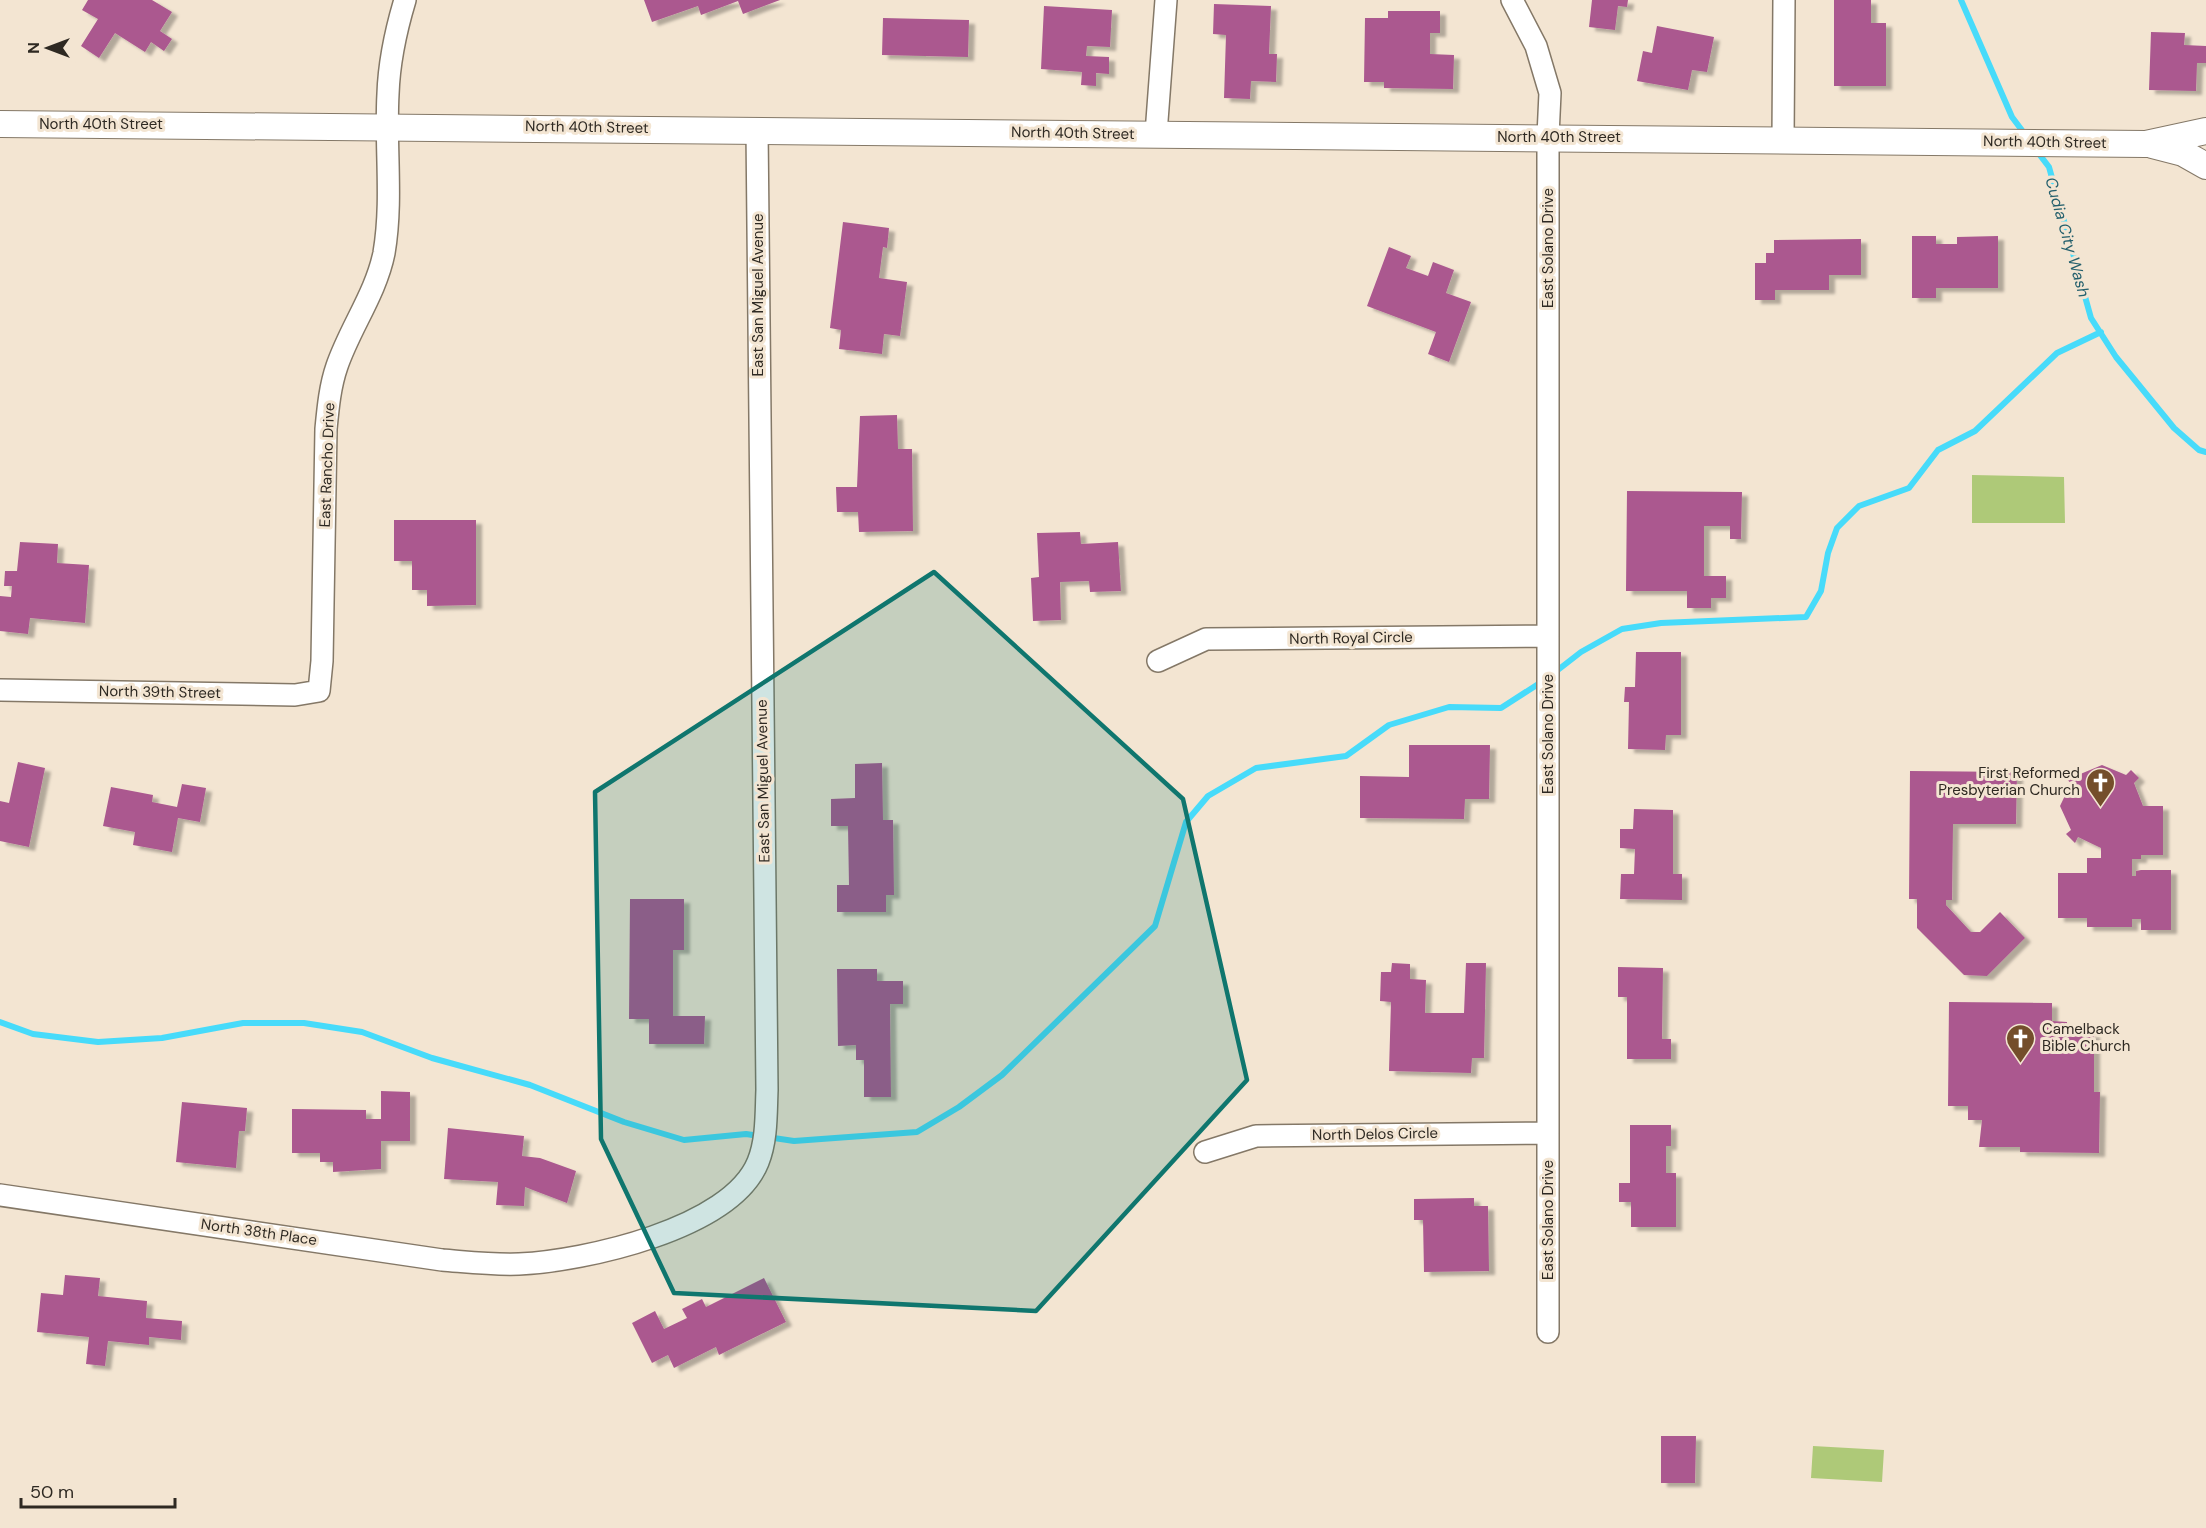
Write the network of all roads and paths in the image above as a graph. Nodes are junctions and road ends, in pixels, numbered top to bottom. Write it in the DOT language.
graph roads {
  1 [pos="405,0"];
  2 [pos="1166,0"];
  3 [pos="1512,0"];
  4 [pos="1784,0"];
  5 [pos="0,124"];
  6 [pos="389,125"];
  7 [pos="757,129"];
  8 [pos="2206,131"];
  9 [pos="1156,134"];
  10 [pos="1548,136"];
  11 [pos="1783,139"];
  12 [pos="2146,144"];
  13 [pos="2206,166"];
  14 [pos="1548,636"];
  15 [pos="1158,661"];
  16 [pos="0,690"];
  17 [pos="319,691"];
  18 [pos="1548,1133"];
  19 [pos="1205,1152"];
  20 [pos="0,1195"];
  21 [pos="519,1264"];
  22 [pos="1548,1332"];
  1 -- 6 [label="street, East Rancho Drive"];
  2 -- 9 [label="street"];
  3 -- 10 [label="street"];
  4 -- 11 [label="street"];
  5 -- 6 [label="street, North 40th Street"];
  6 -- 7 [label="street, North 40th Street"];
  6 -- 17 [label="street, East Rancho Drive"];
  7 -- 9 [label="street, North 40th Street"];
  7 -- 21 [label="street, East San Miguel Avenue"];
  8 -- 12 [label="street, North 40th Street"];
  9 -- 10 [label="street, North 40th Street"];
  10 -- 11 [label="street, North 40th Street"];
  10 -- 14 [label="street, East Solano Drive"];
  11 -- 12 [label="street, North 40th Street"];
  12 -- 13 [label="street, North 40th Street"];
  14 -- 15 [label="street, North Royal Circle"];
  14 -- 18 [label="street, East Solano Drive"];
  16 -- 17 [label="street, North 39th Street"];
  18 -- 19 [label="street, North Delos Circle"];
  18 -- 22 [label="street, East Solano Drive"];
  20 -- 21 [label="street, North 38th Place"];
}
